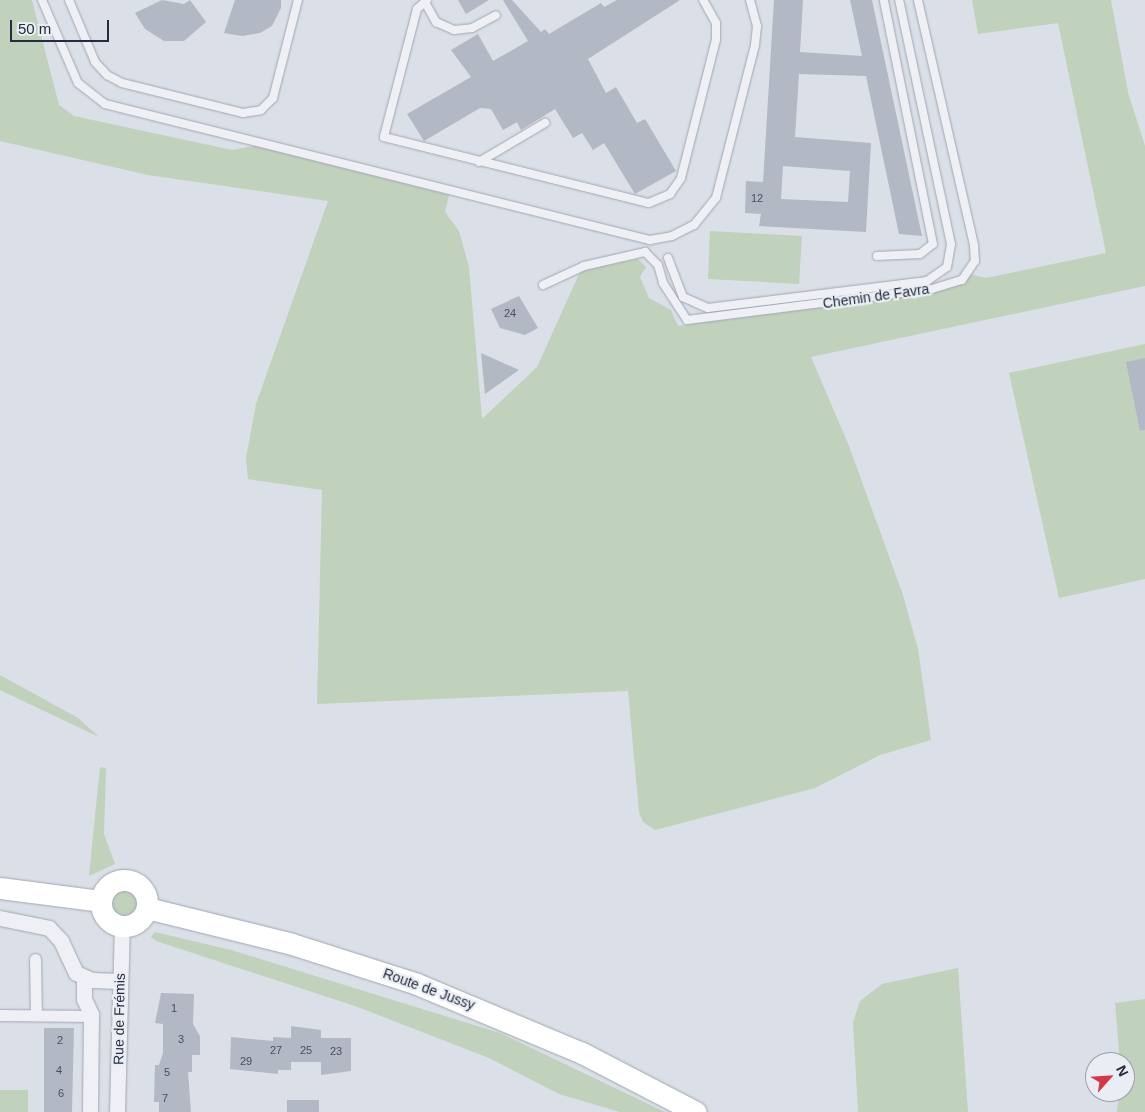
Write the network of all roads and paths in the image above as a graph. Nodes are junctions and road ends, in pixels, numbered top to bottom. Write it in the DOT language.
graph roads {
  1 [pos="42,0"];
  2 [pos="70,0"];
  3 [pos="298,0"];
  4 [pos="704,0"];
  5 [pos="750,0"];
  6 [pos="884,0"];
  7 [pos="899,0"];
  8 [pos="918,0"];
  9 [pos="427,2"];
  10 [pos="496,15"];
  11 [pos="545,123"];
  12 [pos="479,162"];
  13 [pos="877,256"];
  14 [pos="668,258"];
  15 [pos="542,285"];
  16 [pos="0,888"];
  17 [pos="101,901"];
  18 [pos="147,908"];
  19 [pos="0,918"];
  20 [pos="122,926"];
  21 [pos="35,959"];
  22 [pos="84,978"];
  23 [pos="119,981"];
  24 [pos="36,1015"];
  25 [pos="0,1016"];
  26 [pos="91,1016"];
  27 [pos="90,1112"];
  28 [pos="117,1112"];
  29 [pos="696,1112"];
  1 -- 5 [label="lane"];
  2 -- 3 [label="lane"];
  4 -- 12 [label="lane"];
  6 -- 13 [label="lane"];
  7 -- 14 [label="lane"];
  8 -- 15 [label="lane, Chemin de Favra"];
  9 -- 10 [label="lane"];
  9 -- 12 [label="lane"];
  11 -- 12 [label="lane"];
  16 -- 17 [label="main road"];
  17 -- 18 [label="main road"];
  17 -- 20 [label="main road"];
  18 -- 20 [label="main road"];
  18 -- 29 [label="main road, Route de Jussy"];
  19 -- 22 [label="street"];
  20 -- 23 [label="street, Rue de Frémis"];
  21 -- 24 [label="street"];
  22 -- 23 [label="street"];
  22 -- 26 [label="street, Rue de Frémis"];
  23 -- 28 [label="street, Rue de Frémis"];
  24 -- 25 [label="street"];
  24 -- 26 [label="street"];
  26 -- 27 [label="street, Rue de Frémis"];
}
